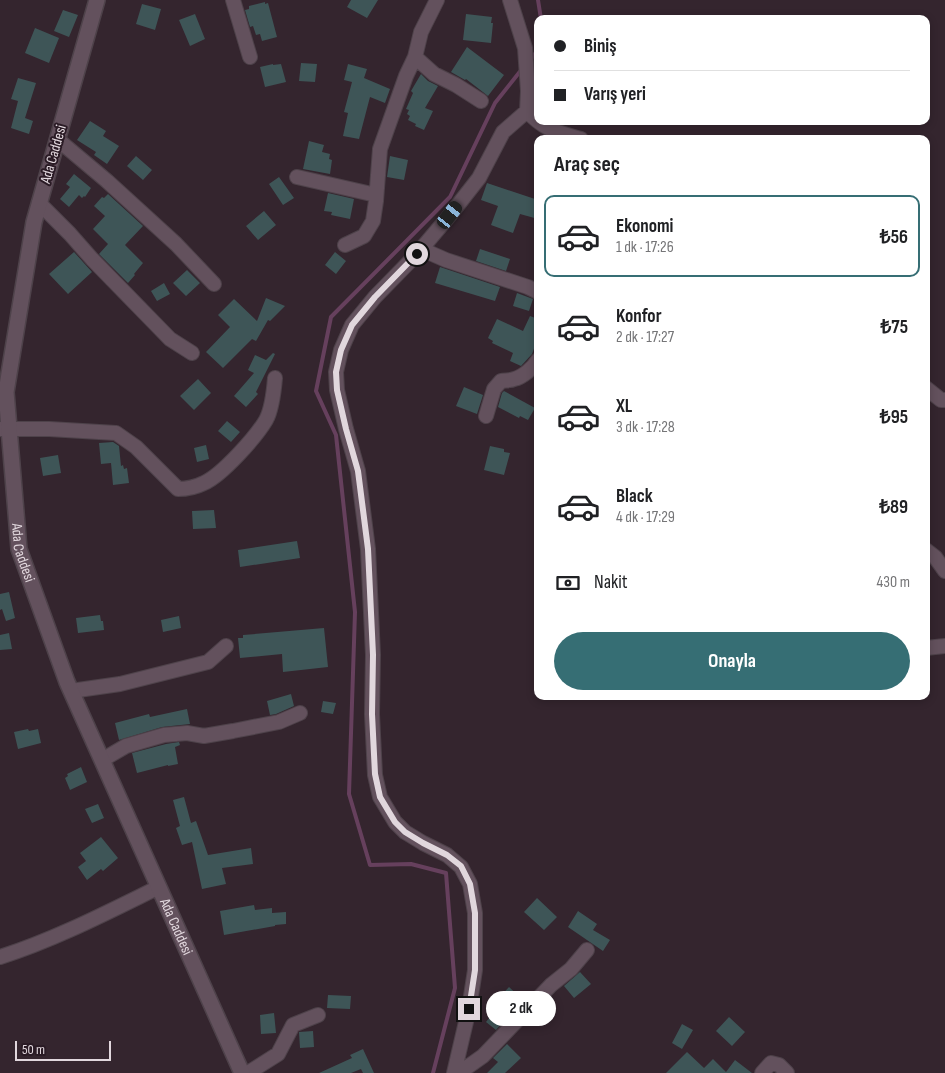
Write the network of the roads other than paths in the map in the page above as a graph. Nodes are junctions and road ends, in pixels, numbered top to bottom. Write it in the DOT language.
graph roads {
  1 [pos="97,0"];
  2 [pos="233,0"];
  3 [pos="437,0"];
  4 [pos="510,0"];
  5 [pos="250,57"];
  6 [pos="415,57"];
  7 [pos="481,101"];
  8 [pos="526,111"];
  9 [pos="534,120"];
  10 [pos="541,125"];
  11 [pos="566,135"];
  12 [pos="57,140"];
  13 [pos="297,177"];
  14 [pos="376,195"];
  15 [pos="39,203"];
  16 [pos="345,245"];
  17 [pos="421,249"];
  18 [pos="214,284"];
  19 [pos="534,290"];
  20 [pos="192,353"];
  21 [pos="534,365"];
  22 [pos="275,378"];
  23 [pos="930,391"];
  24 [pos="945,400"];
  25 [pos="486,416"];
  26 [pos="4,429"];
  27 [pos="930,555"];
  28 [pos="945,571"];
  29 [pos="226,646"];
  30 [pos="945,646"];
  31 [pos="930,648"];
  32 [pos="71,691"];
  33 [pos="300,713"];
  34 [pos="102,760"];
  35 [pos="159,887"];
  36 [pos="588,950"];
  37 [pos="0,957"];
  38 [pos="318,1015"];
  39 [pos="242,1073"];
  40 [pos="248,1073"];
  41 [pos="454,1073"];
  42 [pos="459,1073"];
  43 [pos="762,1073"];
  44 [pos="788,1073"];
  1 -- 12 [label="main road, Ada Caddesi"];
  2 -- 5 [label="street"];
  3 -- 6 [label="street"];
  4 -- 8 [label="street"];
  6 -- 7 [label="street"];
  6 -- 14 [label="street"];
  8 -- 9 [label="street"];
  8 -- 17 [label="street"];
  10 -- 11 [label="street"];
  12 -- 15 [label="main road, Ada Caddesi"];
  12 -- 18 [label="street"];
  13 -- 14 [label="street"];
  14 -- 16 [label="street"];
  15 -- 20 [label="street"];
  15 -- 26 [label="main road, Ada Caddesi"];
  17 -- 19 [label="street"];
  17 -- 41 [label="street"];
  21 -- 25 [label="street"];
  22 -- 26 [label="street"];
  23 -- 24 [label="street"];
  26 -- 32 [label="main road, Ada Caddesi"];
  27 -- 28 [label="street"];
  29 -- 32 [label="street"];
  30 -- 31 [label="street"];
  32 -- 34 [label="main road, Ada Caddesi"];
  33 -- 34 [label="street"];
  34 -- 35 [label="main road, Ada Caddesi"];
  35 -- 37 [label="street"];
  35 -- 39 [label="main road, Ada Caddesi"];
  36 -- 42 [label="street"];
  38 -- 40 [label="street"];
  43 -- 44 [label="street"];
}
